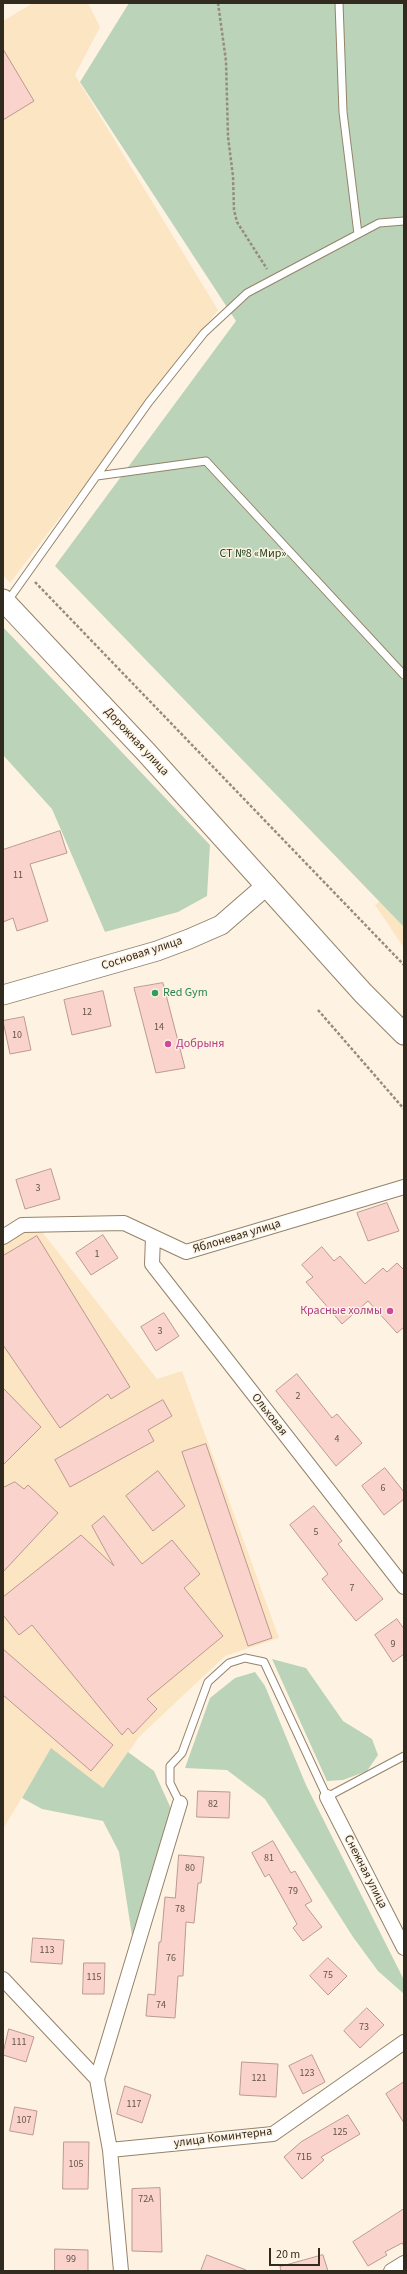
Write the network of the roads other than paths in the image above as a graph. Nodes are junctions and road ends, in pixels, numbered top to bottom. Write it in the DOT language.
graph roads {
  1 [pos="339,3"];
  2 [pos="404,221"];
  3 [pos="358,234"];
  4 [pos="97,476"];
  5 [pos="5,602"];
  6 [pos="404,675"];
  7 [pos="267,885"];
  8 [pos="3,996"];
  9 [pos="404,1034"];
  10 [pos="404,1187"];
  11 [pos="3,1237"];
  12 [pos="153,1237"];
  13 [pos="404,1587"];
  14 [pos="404,1756"];
  15 [pos="327,1797"];
  16 [pos="180,1803"];
  17 [pos="404,1948"];
  18 [pos="3,1979"];
  19 [pos="404,2042"];
  20 [pos="97,2079"];
  21 [pos="110,2150"];
  22 [pos="404,2263"];
  23 [pos="121,2271"];
  24 [pos="391,2271"];
  1 -- 3 [label="lane"];
  2 -- 3 [label="lane"];
  3 -- 4 [label="lane"];
  4 -- 5 [label="lane"];
  4 -- 6 [label="lane"];
  5 -- 7 [label="main road, Дорожная улица"];
  7 -- 8 [label="street, Сосновая улица"];
  7 -- 9 [label="main road, Дорожная улица"];
  10 -- 12 [label="street, Яблоневая улица"];
  11 -- 12 [label="street, Яблоневая улица"];
  12 -- 13 [label="street, Ольховая"];
  14 -- 15 [label="lane"];
  15 -- 16 [label="lane"];
  15 -- 17 [label="street, Снежная улица"];
  16 -- 20 [label="street"];
  18 -- 20 [label="street"];
  19 -- 21 [label="street, улица Коминтерна"];
  20 -- 21 [label="street"];
  21 -- 23 [label="street"];
  22 -- 24 [label="street"];
}
